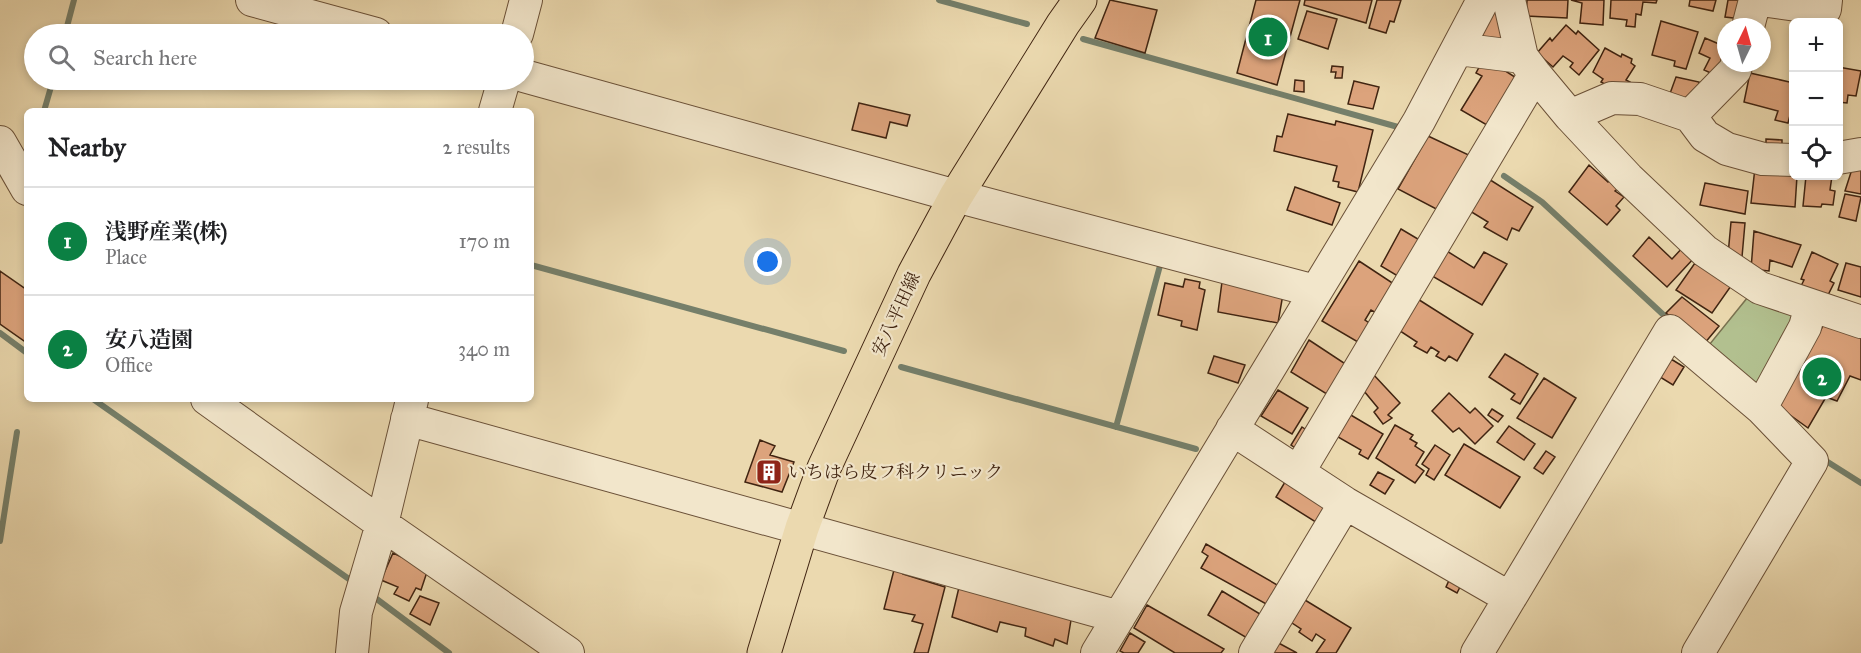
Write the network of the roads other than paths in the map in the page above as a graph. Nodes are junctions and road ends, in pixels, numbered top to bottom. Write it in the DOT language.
graph roads {
  1 [pos="252,0"];
  2 [pos="526,0"];
  3 [pos="1080,0"];
  4 [pos="1484,0"];
  5 [pos="1509,0"];
  6 [pos="1755,0"];
  7 [pos="1761,0"];
  8 [pos="1826,0"];
  9 [pos="1750,18"];
  10 [pos="340,24"];
  11 [pos="520,24"];
  12 [pos="1458,49"];
  13 [pos="1529,65"];
  14 [pos="1733,72"];
  15 [pos="534,79"];
  16 [pos="501,90"];
  17 [pos="496,108"];
  18 [pos="1570,116"];
  19 [pos="1690,116"];
  20 [pos="0,142"];
  21 [pos="1861,154"];
  22 [pos="1843,157"];
  23 [pos="1789,160"];
  24 [pos="24,184"];
  25 [pos="956,196"];
  26 [pos="1315,291"];
  27 [pos="1811,306"];
  28 [pos="1861,322"];
  29 [pos="211,402"];
  30 [pos="1761,408"];
  31 [pos="410,409"];
  32 [pos="1232,429"];
  33 [pos="1299,471"];
  34 [pos="1345,503"];
  35 [pos="382,524"];
  36 [pos="802,528"];
  37 [pos="1510,598"];
  38 [pos="1119,617"];
  39 [pos="352,653"];
  40 [pos="568,653"];
  41 [pos="764,653"];
  42 [pos="1097,653"];
  43 [pos="1255,653"];
  44 [pos="1477,653"];
  45 [pos="1698,653"];
  1 -- 10 [label="street"];
  2 -- 11 [label="street"];
  3 -- 25 [label="main road, 安八平田線"];
  4 -- 12 [label="street"];
  5 -- 13 [label="street"];
  6 -- 9 [label="street"];
  7 -- 8 [label="street"];
  12 -- 13 [label="street"];
  12 -- 26 [label="street"];
  13 -- 18 [label="street"];
  13 -- 33 [label="street"];
  14 -- 19 [label="street"];
  15 -- 25 [label="street"];
  16 -- 17 [label="street"];
  18 -- 19 [label="street"];
  18 -- 27 [label="street"];
  19 -- 23 [label="street"];
  20 -- 24 [label="street"];
  21 -- 22 [label="street"];
  25 -- 26 [label="street"];
  25 -- 36 [label="main road, 安八平田線"];
  26 -- 32 [label="street"];
  27 -- 28 [label="street"];
  27 -- 30 [label="street"];
  29 -- 35 [label="street"];
  30 -- 37 [label="street"];
  30 -- 45 [label="street"];
  31 -- 35 [label="street"];
  31 -- 36 [label="street"];
  32 -- 33 [label="street"];
  32 -- 38 [label="street"];
  33 -- 34 [label="street"];
  34 -- 37 [label="street"];
  34 -- 43 [label="street"];
  35 -- 39 [label="street"];
  35 -- 40 [label="street"];
  36 -- 38 [label="street"];
  36 -- 41 [label="main road, 安八平田線"];
  37 -- 44 [label="street"];
  38 -- 42 [label="street"];
}
